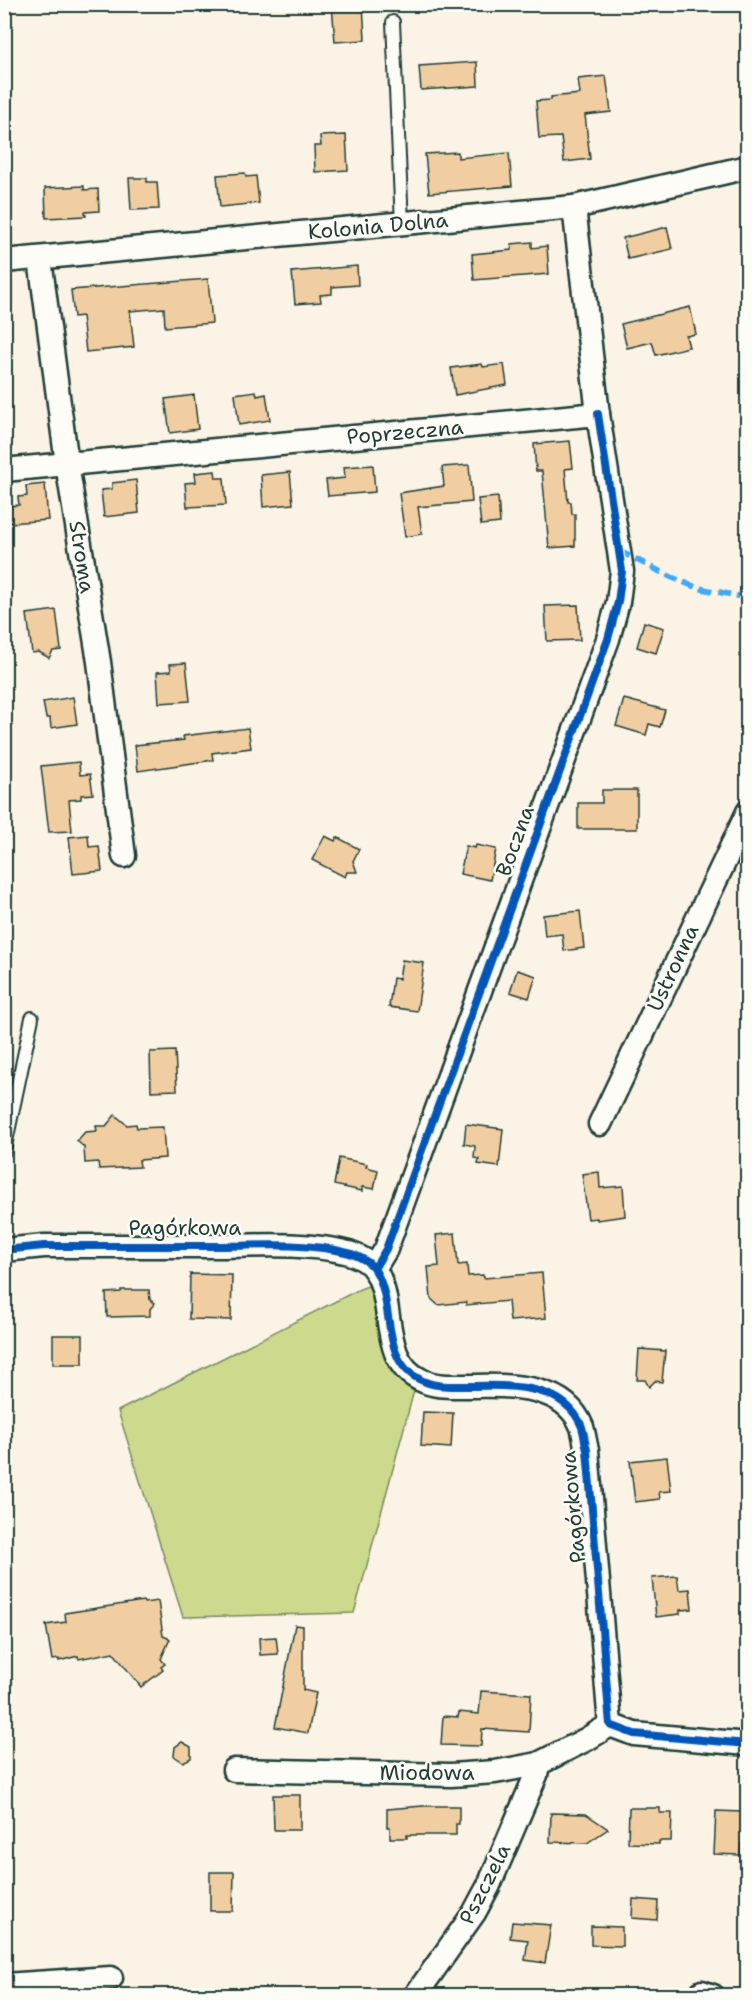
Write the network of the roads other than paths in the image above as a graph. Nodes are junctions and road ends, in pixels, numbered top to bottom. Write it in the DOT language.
graph roads {
  1 [pos="393,22"];
  2 [pos="747,167"];
  3 [pos="574,207"];
  4 [pos="402,224"];
  5 [pos="40,259"];
  6 [pos="4,261"];
  7 [pos="598,414"];
  8 [pos="66,464"];
  9 [pos="4,470"];
  10 [pos="747,812"];
  11 [pos="124,856"];
  12 [pos="32,1018"];
  13 [pos="600,1124"];
  14 [pos="4,1151"];
  15 [pos="4,1250"];
  16 [pos="374,1269"];
  17 [pos="610,1725"];
  18 [pos="747,1744"];
  19 [pos="538,1764"];
  20 [pos="234,1770"];
  21 [pos="111,1978"];
  22 [pos="4,1985"];
  23 [pos="415,1995"];
  1 -- 4 [label="lane"];
  2 -- 3 [label="street, Kolonia Dolna"];
  3 -- 4 [label="street, Kolonia Dolna"];
  3 -- 7 [label="street"];
  4 -- 5 [label="street, Kolonia Dolna"];
  5 -- 6 [label="street, Kolonia Dolna"];
  5 -- 8 [label="street, Stroma"];
  7 -- 8 [label="street, Poprzeczna"];
  7 -- 16 [label="street, Boczna"];
  8 -- 9 [label="street, Poprzeczna"];
  8 -- 11 [label="street, Stroma"];
  10 -- 13 [label="street, Ustronna"];
  12 -- 14 [label="lane"];
  15 -- 16 [label="street, Pagórkowa"];
  16 -- 17 [label="street, Pagórkowa"];
  17 -- 18 [label="street"];
  17 -- 19 [label="street, Miodowa"];
  19 -- 20 [label="street, Miodowa"];
  19 -- 23 [label="street, Pszczela"];
  21 -- 22 [label="street"];
}
